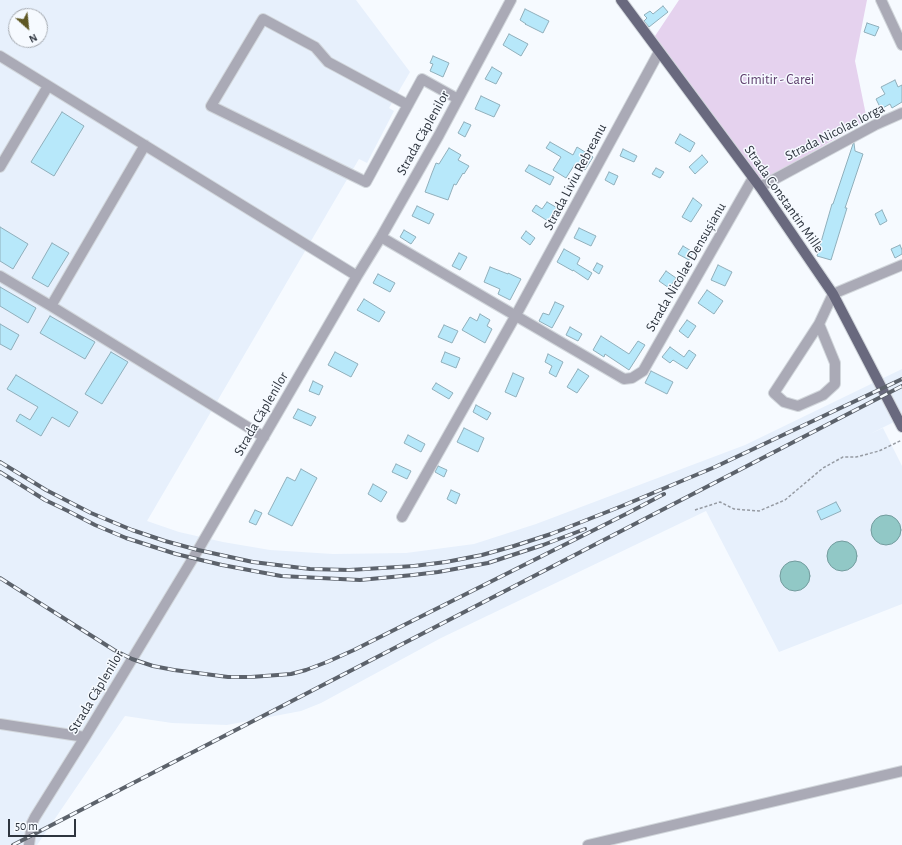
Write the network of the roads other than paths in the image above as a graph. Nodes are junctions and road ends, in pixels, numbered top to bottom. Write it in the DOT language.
graph roads {
  1 [pos="511,0"];
  2 [pos="621,0"];
  3 [pos="881,0"];
  4 [pos="902,45"];
  5 [pos="659,52"];
  6 [pos="0,56"];
  7 [pos="48,86"];
  8 [pos="458,99"];
  9 [pos="408,105"];
  10 [pos="902,113"];
  11 [pos="145,145"];
  12 [pos="0,167"];
  13 [pos="753,178"];
  14 [pos="760,187"];
  15 [pos="381,237"];
  16 [pos="902,265"];
  17 [pos="0,276"];
  18 [pos="357,276"];
  19 [pos="833,294"];
  20 [pos="51,306"];
  21 [pos="516,315"];
  22 [pos="819,324"];
  23 [pos="902,427"];
  24 [pos="264,436"];
  25 [pos="402,517"];
  26 [pos="0,724"];
  27 [pos="85,737"];
  28 [pos="902,771"];
  29 [pos="30,841"];
  30 [pos="588,845"];
  1 -- 8 [label="street, Strada Căplenilor"];
  2 -- 5 [label="main road, Strada Constantin Mille"];
  3 -- 4 [label="street"];
  5 -- 13 [label="main road, Strada Constantin Mille"];
  5 -- 21 [label="street, Strada Liviu Rebreanu"];
  6 -- 7 [label="street"];
  7 -- 11 [label="street"];
  7 -- 12 [label="street"];
  8 -- 9 [label="street"];
  8 -- 15 [label="street, Strada Căplenilor"];
  9 -- 9 [label="street"];
  10 -- 14 [label="street, Strada Nicolae Iorga"];
  11 -- 18 [label="street"];
  11 -- 20 [label="street"];
  13 -- 14 [label="main road, Strada Constantin Mille"];
  13 -- 21 [label="street, Strada Nicolae Densușianu"];
  14 -- 19 [label="main road, Strada Constantin Mille"];
  15 -- 18 [label="street, Strada Căplenilor"];
  15 -- 21 [label="street"];
  16 -- 19 [label="street"];
  17 -- 20 [label="street"];
  18 -- 24 [label="street, Strada Căplenilor"];
  19 -- 22 [label="street"];
  19 -- 23 [label="main road, Strada Constantin Mille"];
  20 -- 24 [label="street"];
  21 -- 25 [label="street, Strada Liviu Rebreanu"];
  22 -- 22 [label="street"];
  24 -- 27 [label="street, Strada Căplenilor"];
  26 -- 27 [label="street"];
  27 -- 29 [label="street, Strada Căplenilor"];
  28 -- 30 [label="street"];
}
